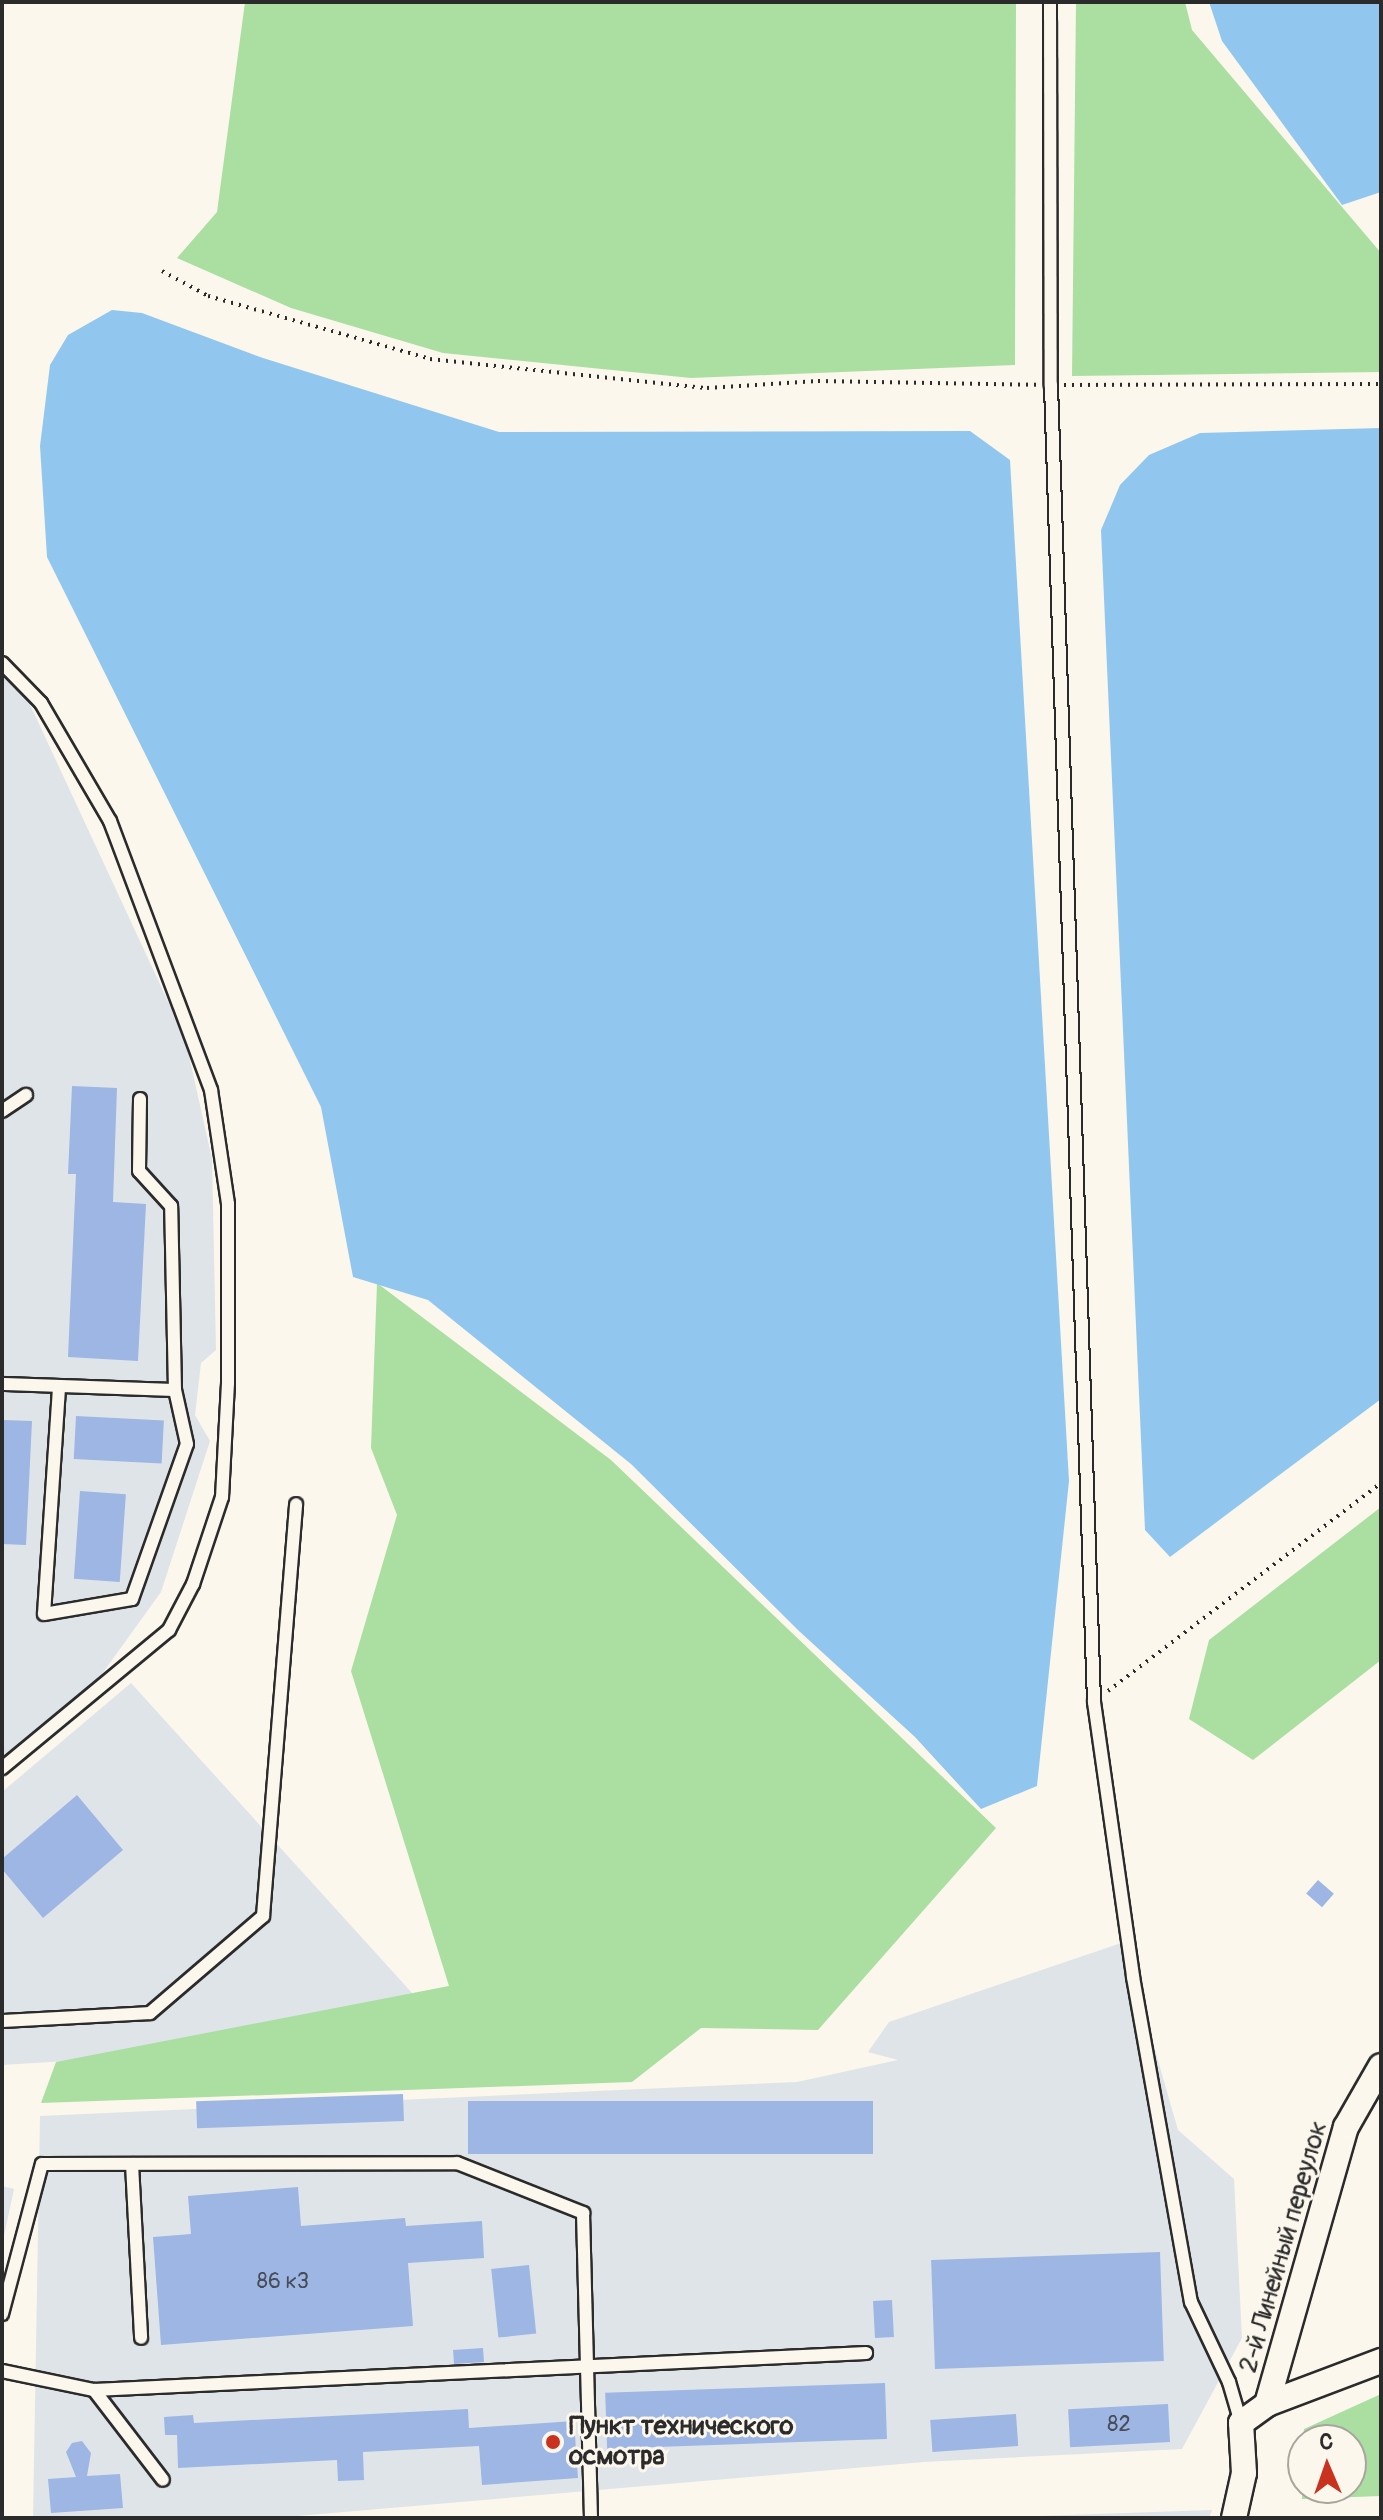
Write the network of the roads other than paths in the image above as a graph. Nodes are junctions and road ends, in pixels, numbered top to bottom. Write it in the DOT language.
graph roads {
  1 [pos="1050,2"];
  2 [pos="2,663"];
  3 [pos="26,1095"];
  4 [pos="140,1099"];
  5 [pos="2,1111"];
  6 [pos="2,1384"];
  7 [pos="59,1388"];
  8 [pos="175,1390"];
  9 [pos="296,1504"];
  10 [pos="2,1768"];
  11 [pos="2,2021"];
  12 [pos="1381,2066"];
  13 [pos="132,2164"];
  14 [pos="2,2314"];
  15 [pos="141,2338"];
  16 [pos="866,2353"];
  17 [pos="1381,2361"];
  18 [pos="585,2369"];
  19 [pos="2,2371"];
  20 [pos="94,2390"];
  21 [pos="1267,2404"];
  22 [pos="1241,2423"];
  23 [pos="163,2480"];
  24 [pos="591,2518"];
  25 [pos="1234,2518"];
  1 -- 22 [label="lane"];
  2 -- 10 [label="lane"];
  3 -- 5 [label="lane"];
  4 -- 8 [label="lane"];
  6 -- 7 [label="lane"];
  7 -- 8 [label="lane"];
  7 -- 8 [label="lane"];
  9 -- 11 [label="lane"];
  12 -- 21 [label="street, 2-й Линейный переулок"];
  13 -- 14 [label="lane"];
  13 -- 15 [label="lane"];
  13 -- 18 [label="lane"];
  16 -- 18 [label="lane"];
  17 -- 21 [label="street"];
  18 -- 20 [label="lane"];
  18 -- 24 [label="lane"];
  19 -- 20 [label="lane"];
  20 -- 23 [label="lane"];
  21 -- 22 [label="street"];
  22 -- 25 [label="street"];
}
